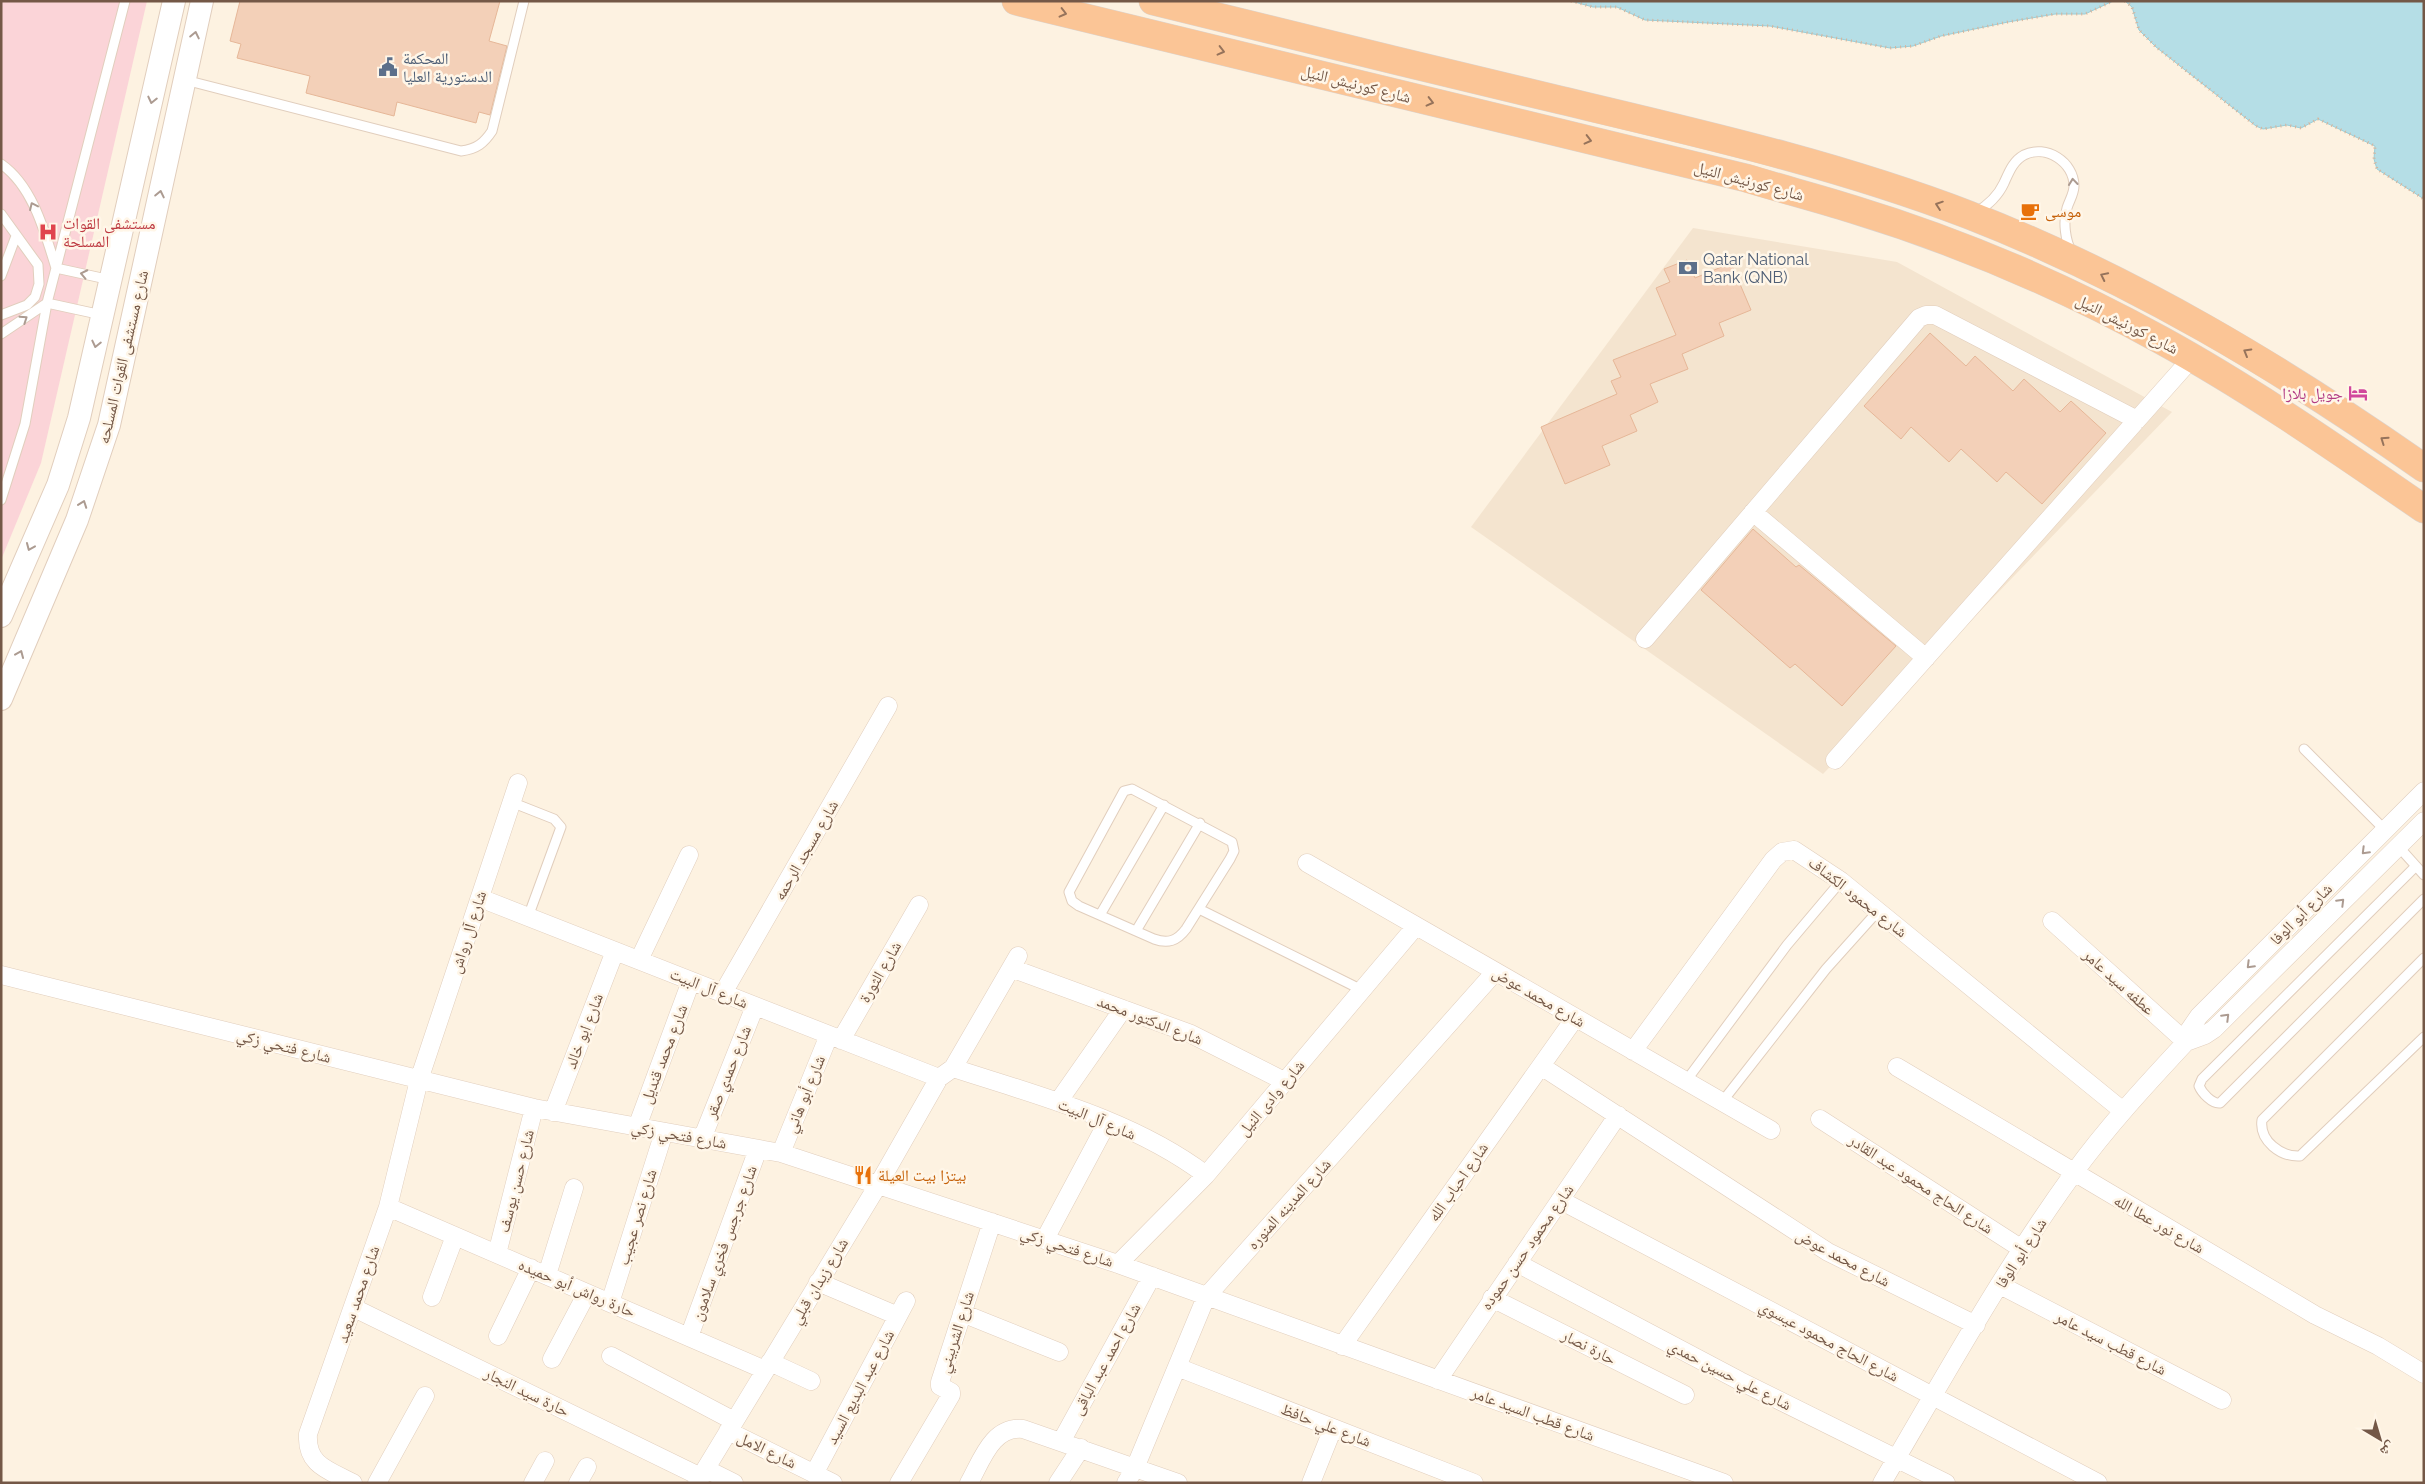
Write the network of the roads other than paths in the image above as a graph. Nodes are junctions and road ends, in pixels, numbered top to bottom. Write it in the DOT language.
graph roads {
  1 [pos="125,1"];
  2 [pos="174,1"];
  3 [pos="202,1"];
  4 [pos="524,1"];
  5 [pos="1016,1"];
  6 [pos="1153,1"];
  7 [pos="158,74"];
  8 [pos="185,80"];
  9 [pos="1,164"];
  10 [pos="1,214"];
  11 [pos="1970,216"];
  12 [pos="16,236"];
  13 [pos="2077,262"];
  14 [pos="56,268"];
  15 [pos="1,276"];
  16 [pos="111,280"];
  17 [pos="39,284"];
  18 [pos="51,288"];
  19 [pos="47,304"];
  20 [pos="1,314"];
  21 [pos="102,315"];
  22 [pos="1,334"];
  23 [pos="2192,358"];
  24 [pos="2138,420"];
  25 [pos="2424,468"];
  26 [pos="1,500"];
  27 [pos="2424,509"];
  28 [pos="1753,512"];
  29 [pos="1,616"];
  30 [pos="1645,639"];
  31 [pos="1926,658"];
  32 [pos="1,699"];
  33 [pos="888,706"];
  34 [pos="2304,750"];
  35 [pos="1835,760"];
  36 [pos="518,783"];
  37 [pos="2424,792"];
  38 [pos="511,802"];
  39 [pos="1164,805"];
  40 [pos="2424,821"];
  41 [pos="1200,823"];
  42 [pos="2385,830"];
  43 [pos="2398,846"];
  44 [pos="689,855"];
  45 [pos="1306,863"];
  46 [pos="2421,870"];
  47 [pos="1841,881"];
  48 [pos="480,898"];
  49 [pos="2424,899"];
  50 [pos="919,905"];
  51 [pos="1199,909"];
  52 [pos="1878,911"];
  53 [pos="1100,915"];
  54 [pos="528,917"];
  55 [pos="2052,921"];
  56 [pos="1416,926"];
  57 [pos="1136,931"];
  58 [pos="615,951"];
  59 [pos="2424,958"];
  60 [pos="639,960"];
  61 [pos="1014,962"];
  62 [pos="1495,972"];
  63 [pos="1,975"];
  64 [pos="691,981"];
  65 [pos="1362,990"];
  66 [pos="724,993"];
  67 [pos="755,1006"];
  68 [pos="1123,1009"];
  69 [pos="1575,1018"];
  70 [pos="835,1038"];
  71 [pos="2424,1038"];
  72 [pos="2186,1042"];
  73 [pos="1633,1051"];
  74 [pos="1541,1066"];
  75 [pos="1897,1067"];
  76 [pos="946,1073"];
  77 [pos="419,1080"];
  78 [pos="1284,1081"];
  79 [pos="1686,1081"];
  80 [pos="1058,1102"];
  81 [pos="1722,1102"];
  82 [pos="534,1108"];
  83 [pos="2123,1111"];
  84 [pos="553,1112"];
  85 [pos="1618,1115"];
  86 [pos="1820,1119"];
  87 [pos="1108,1121"];
  88 [pos="636,1127"];
  89 [pos="1771,1130"];
  90 [pos="664,1132"];
  91 [pos="702,1138"];
  92 [pos="758,1149"];
  93 [pos="781,1153"];
  94 [pos="2073,1174"];
  95 [pos="1206,1175"];
  96 [pos="878,1185"];
  97 [pos="574,1188"];
  98 [pos="1560,1200"];
  99 [pos="388,1207"];
  100 [pos="992,1222"];
  101 [pos="455,1236"];
  102 [pos="1045,1239"];
  103 [pos="2022,1249"];
  104 [pos="497,1254"];
  105 [pos="1517,1263"];
  106 [pos="1118,1264"];
  107 [pos="531,1268"];
  108 [pos="547,1275"];
  109 [pos="1152,1276"];
  110 [pos="818,1282"];
  111 [pos="2000,1285"];
  112 [pos="587,1293"];
  113 [pos="432,1297"];
  114 [pos="1206,1297"];
  115 [pos="1492,1298"];
  116 [pos="610,1303"];
  117 [pos="354,1308"];
  118 [pos="962,1313"];
  119 [pos="1976,1325"];
  120 [pos="498,1336"];
  121 [pos="689,1337"];
  122 [pos="1342,1346"];
  123 [pos="1059,1352"];
  124 [pos="611,1356"];
  125 [pos="552,1359"];
  126 [pos="768,1366"];
  127 [pos="1177,1367"];
  128 [pos="2424,1374"];
  129 [pos="1438,1380"];
  130 [pos="811,1382"];
  131 [pos="1685,1395"];
  132 [pos="1934,1395"];
  133 [pos="425,1396"];
  134 [pos="2222,1400"];
  135 [pos="731,1426"];
  136 [pos="1333,1428"];
  137 [pos="1060,1442"];
  138 [pos="1081,1448"];
  139 [pos="1896,1458"];
  140 [pos="545,1461"];
  141 [pos="587,1467"];
  142 [pos="1131,1475"];
  143 [pos="701,1476"];
  144 [pos="822,1479"];
  145 [pos="353,1483"];
  146 [pos="377,1483"];
  147 [pos="533,1483"];
  148 [pos="578,1483"];
  149 [pos="734,1483"];
  150 [pos="899,1483"];
  151 [pos="968,1483"];
  152 [pos="1058,1483"];
  153 [pos="1178,1483"];
  154 [pos="1310,1483"];
  155 [pos="1474,1483"];
  156 [pos="1724,1483"];
  157 [pos="1882,1483"];
  158 [pos="1946,1483"];
  159 [pos="2098,1483"];
  1 -- 14 [label="lane"];
  2 -- 7 [label="street, شارع مستشفى القوات المسلحه"];
  8 -- 3 [label="street, شارع مستشفى القوات المسلحه, one-way"];
  4 -- 8 [label="lane"];
  5 -- 23 [label="highway, شارع كورنيش النيل, one-way"];
  11 -- 6 [label="highway, شارع كورنيش النيل, one-way"];
  7 -- 8 [label="street"];
  7 -- 16 [label="street, شارع مستشفى القوات المسلحه, one-way"];
  32 -- 8 [label="street, شارع مستشفى القوات المسلحه, one-way"];
  14 -- 9 [label="lane, one-way"];
  10 -- 12 [label="lane"];
  11 -- 13 [label="highway, شارع كورنيش النيل"];
  13 -- 11 [label="lane, one-way"];
  12 -- 15 [label="lane"];
  12 -- 17 [label="lane"];
  25 -- 13 [label="highway, شارع كورنيش النيل, one-way"];
  16 -- 14 [label="lane, one-way"];
  14 -- 18 [label="lane"];
  16 -- 21 [label="street, شارع مستشفى القوات المسلحه"];
  17 -- 18 [label="lane"];
  17 -- 20 [label="lane"];
  18 -- 19 [label="lane"];
  19 -- 21 [label="lane"];
  22 -- 19 [label="lane, one-way"];
  19 -- 26 [label="lane"];
  21 -- 29 [label="street, شارع مستشفى القوات المسلحه, one-way"];
  23 -- 24 [label="street"];
  23 -- 27 [label="highway, شارع كورنيش النيل"];
  24 -- 28 [label="street"];
  24 -- 31 [label="street"];
  28 -- 30 [label="street"];
  28 -- 31 [label="street"];
  31 -- 35 [label="street"];
  33 -- 66 [label="street, شارع مسجد الرحمه"];
  34 -- 42 [label="lane"];
  36 -- 38 [label="street, شارع آل رواش"];
  37 -- 42 [label="street, شارع أبو الوفا"];
  38 -- 48 [label="street, شارع آل رواش"];
  38 -- 54 [label="lane"];
  39 -- 41 [label="lane"];
  39 -- 53 [label="lane"];
  39 -- 53 [label="lane"];
  40 -- 43 [label="street, شارع أبو الوفا"];
  41 -- 51 [label="lane"];
  41 -- 57 [label="lane"];
  42 -- 72 [label="street, شارع أبو الوفا, one-way"];
  43 -- 46 [label="lane"];
  72 -- 43 [label="street, شارع أبو الوفا, one-way"];
  44 -- 60 [label="street"];
  45 -- 56 [label="street, شارع محمد عوض"];
  46 -- 49 [label="lane"];
  47 -- 52 [label="street, شارع محمود الكشاف"];
  47 -- 73 [label="street, شارع محمود الكشاف"];
  47 -- 79 [label="lane"];
  48 -- 54 [label="street, شارع آل البيت"];
  48 -- 77 [label="street, شارع آل رواش"];
  50 -- 70 [label="street, شارع الثورة"];
  51 -- 57 [label="lane"];
  51 -- 65 [label="lane"];
  52 -- 81 [label="lane"];
  52 -- 83 [label="street, شارع محمود الكشاف"];
  53 -- 57 [label="lane"];
  54 -- 58 [label="street, شارع آل البيت"];
  55 -- 72 [label="street, عطفه سيد عامر"];
  56 -- 62 [label="street, شارع محمد عوض"];
  56 -- 65 [label="street, شارع وادى النيل"];
  58 -- 60 [label="street, شارع آل البيت"];
  58 -- 84 [label="street, شارع ابو خالد"];
  59 -- 71 [label="lane"];
  60 -- 64 [label="street, شارع آل البيت"];
  61 -- 68 [label="street, شارع الدكتور محمد"];
  61 -- 76 [label="street, شارع زيدان قبلي"];
  62 -- 69 [label="street, شارع محمد عوض"];
  62 -- 114 [label="street, شارع المدينه المنوره"];
  63 -- 77 [label="street, شارع فتحي زكي"];
  64 -- 66 [label="street, شارع آل البيت"];
  64 -- 88 [label="street, شارع محمد قنديل"];
  65 -- 78 [label="street, شارع وادى النيل"];
  66 -- 67 [label="street, شارع آل البيت"];
  67 -- 70 [label="street, شارع آل البيت"];
  67 -- 91 [label="street, شارع حمدي صقر"];
  68 -- 78 [label="street, شارع الدكتور محمد"];
  68 -- 80 [label="street"];
  69 -- 73 [label="street, شارع محمد عوض"];
  69 -- 74 [label="street, شارع احباب الله"];
  70 -- 76 [label="street, شارع آل البيت"];
  70 -- 93 [label="street, شارع أبو هاني"];
  72 -- 83 [label="street, شارع أبو الوفا"];
  73 -- 79 [label="street, شارع محمد عوض"];
  74 -- 85 [label="street, شارع محمد عوض"];
  74 -- 122 [label="street, شارع احباب الله"];
  75 -- 94 [label="street, شارع نور عطا الله"];
  76 -- 80 [label="street, شارع آل البيت"];
  76 -- 96 [label="street, شارع زيدان قبلي"];
  77 -- 82 [label="street, شارع فتحي زكي"];
  77 -- 99 [label="street, شارع محمد سعيد"];
  78 -- 95 [label="street, شارع وادى النيل"];
  79 -- 81 [label="street, شارع محمد عوض"];
  80 -- 87 [label="street, شارع آل البيت"];
  81 -- 89 [label="street, شارع محمد عوض"];
  82 -- 84 [label="street, شارع فتحي زكي"];
  82 -- 104 [label="street, شارع حسن يوسف"];
  83 -- 94 [label="street, شارع أبو الوفا"];
  84 -- 88 [label="street, شارع فتحي زكي"];
  85 -- 98 [label="street, شارع محمود حسن حموده"];
  85 -- 119 [label="street, شارع محمد عوض"];
  86 -- 103 [label="street, شارع الحاج محمود عبد القادر"];
  87 -- 95 [label="street, شارع آل البيت"];
  87 -- 102 [label="street"];
  88 -- 90 [label="street, شارع فتحي زكي"];
  90 -- 91 [label="street, شارع فتحي زكي"];
  90 -- 116 [label="street, شارع نصر عجيب"];
  91 -- 92 [label="street, شارع فتحي زكي"];
  92 -- 93 [label="street, شارع فتحي زكي"];
  92 -- 121 [label="street, شارع جرجس فخري سلامون"];
  93 -- 96 [label="street, شارع فتحي زكي"];
  94 -- 103 [label="street, شارع أبو الوفا"];
  94 -- 128 [label="street, شارع نور عطا الله"];
  95 -- 106 [label="street, شارع وادى النيل"];
  96 -- 100 [label="street, شارع فتحي زكي"];
  96 -- 110 [label="street, شارع زيدان قبلي"];
  97 -- 108 [label="street"];
  98 -- 105 [label="street, شارع محمود حسن حموده"];
  98 -- 132 [label="street, شارع الحاج محمود عيسوي"];
  99 -- 101 [label="street, حارة رواش أبو حميده"];
  99 -- 117 [label="street, شارع محمد سعيد"];
  100 -- 102 [label="street, شارع فتحي زكي"];
  100 -- 118 [label="street, شارع الشربيني"];
  101 -- 104 [label="street, حارة رواش أبو حميده"];
  101 -- 113 [label="street"];
  102 -- 106 [label="street, شارع فتحي زكي"];
  103 -- 111 [label="street, شارع أبو الوفا"];
  104 -- 107 [label="street, حارة رواش أبو حميده"];
  105 -- 115 [label="street, شارع محمود حسن حموده"];
  105 -- 139 [label="street, شارع علي حسين حمدي"];
  106 -- 109 [label="street, شارع فتحي زكي"];
  107 -- 108 [label="street, حارة رواش أبو حميده"];
  107 -- 120 [label="street"];
  108 -- 112 [label="street, حارة رواش أبو حميده"];
  109 -- 114 [label="street, شارع فتحي زكي"];
  109 -- 137 [label="street, شارع احمد عبد الباقى"];
  110 -- 126 [label="street, شارع زيدان قبلي"];
  110 -- 144 [label="street, شارع عبد البديع السيد"];
  111 -- 119 [label="street, شارع أبو الوفا"];
  111 -- 134 [label="street, شارع قطب سيد عامر"];
  112 -- 116 [label="street, حارة رواش أبو حميده"];
  112 -- 125 [label="street"];
  114 -- 122 [label="street, شارع فتحي زكي"];
  114 -- 127 [label="street, شارع المدينه المنوره"];
  115 -- 129 [label="street, شارع محمود حسن حموده"];
  115 -- 131 [label="street, حارة نصار"];
  116 -- 121 [label="street, حارة رواش أبو حميده"];
  117 -- 143 [label="street, حارة سيد النجار"];
  117 -- 145 [label="street, شارع محمد سعيد"];
  118 -- 123 [label="street"];
  118 -- 150 [label="street, شارع الشربيني"];
  119 -- 132 [label="street, شارع أبو الوفا"];
  121 -- 126 [label="street, حارة رواش أبو حميده"];
  122 -- 129 [label="street, شارع قطب السيد عامر"];
  124 -- 135 [label="street, شارع الامل"];
  126 -- 130 [label="street, حارة رواش أبو حميده"];
  126 -- 135 [label="street, شارع زيدان قبلي"];
  127 -- 136 [label="street, شارع علي حافظ"];
  127 -- 142 [label="street, شارع المدينه المنوره"];
  129 -- 156 [label="street, شارع قطب السيد عامر"];
  132 -- 139 [label="street, شارع أبو الوفا"];
  132 -- 159 [label="street, شارع الحاج محمود عيسوي"];
  133 -- 146 [label="street"];
  135 -- 143 [label="street, شارع زيدان قبلي"];
  135 -- 144 [label="street, شارع الامل"];
  136 -- 154 [label="street"];
  136 -- 155 [label="street, شارع علي حافظ"];
  137 -- 138 [label="street"];
  137 -- 151 [label="street"];
  138 -- 142 [label="street"];
  138 -- 152 [label="street"];
  139 -- 157 [label="street, شارع أبو الوفا"];
  139 -- 158 [label="street, شارع علي حسين حمدي"];
  140 -- 147 [label="street"];
  141 -- 148 [label="street"];
  142 -- 153 [label="street"];
  143 -- 149 [label="street, حارة سيد النجار"];
}
